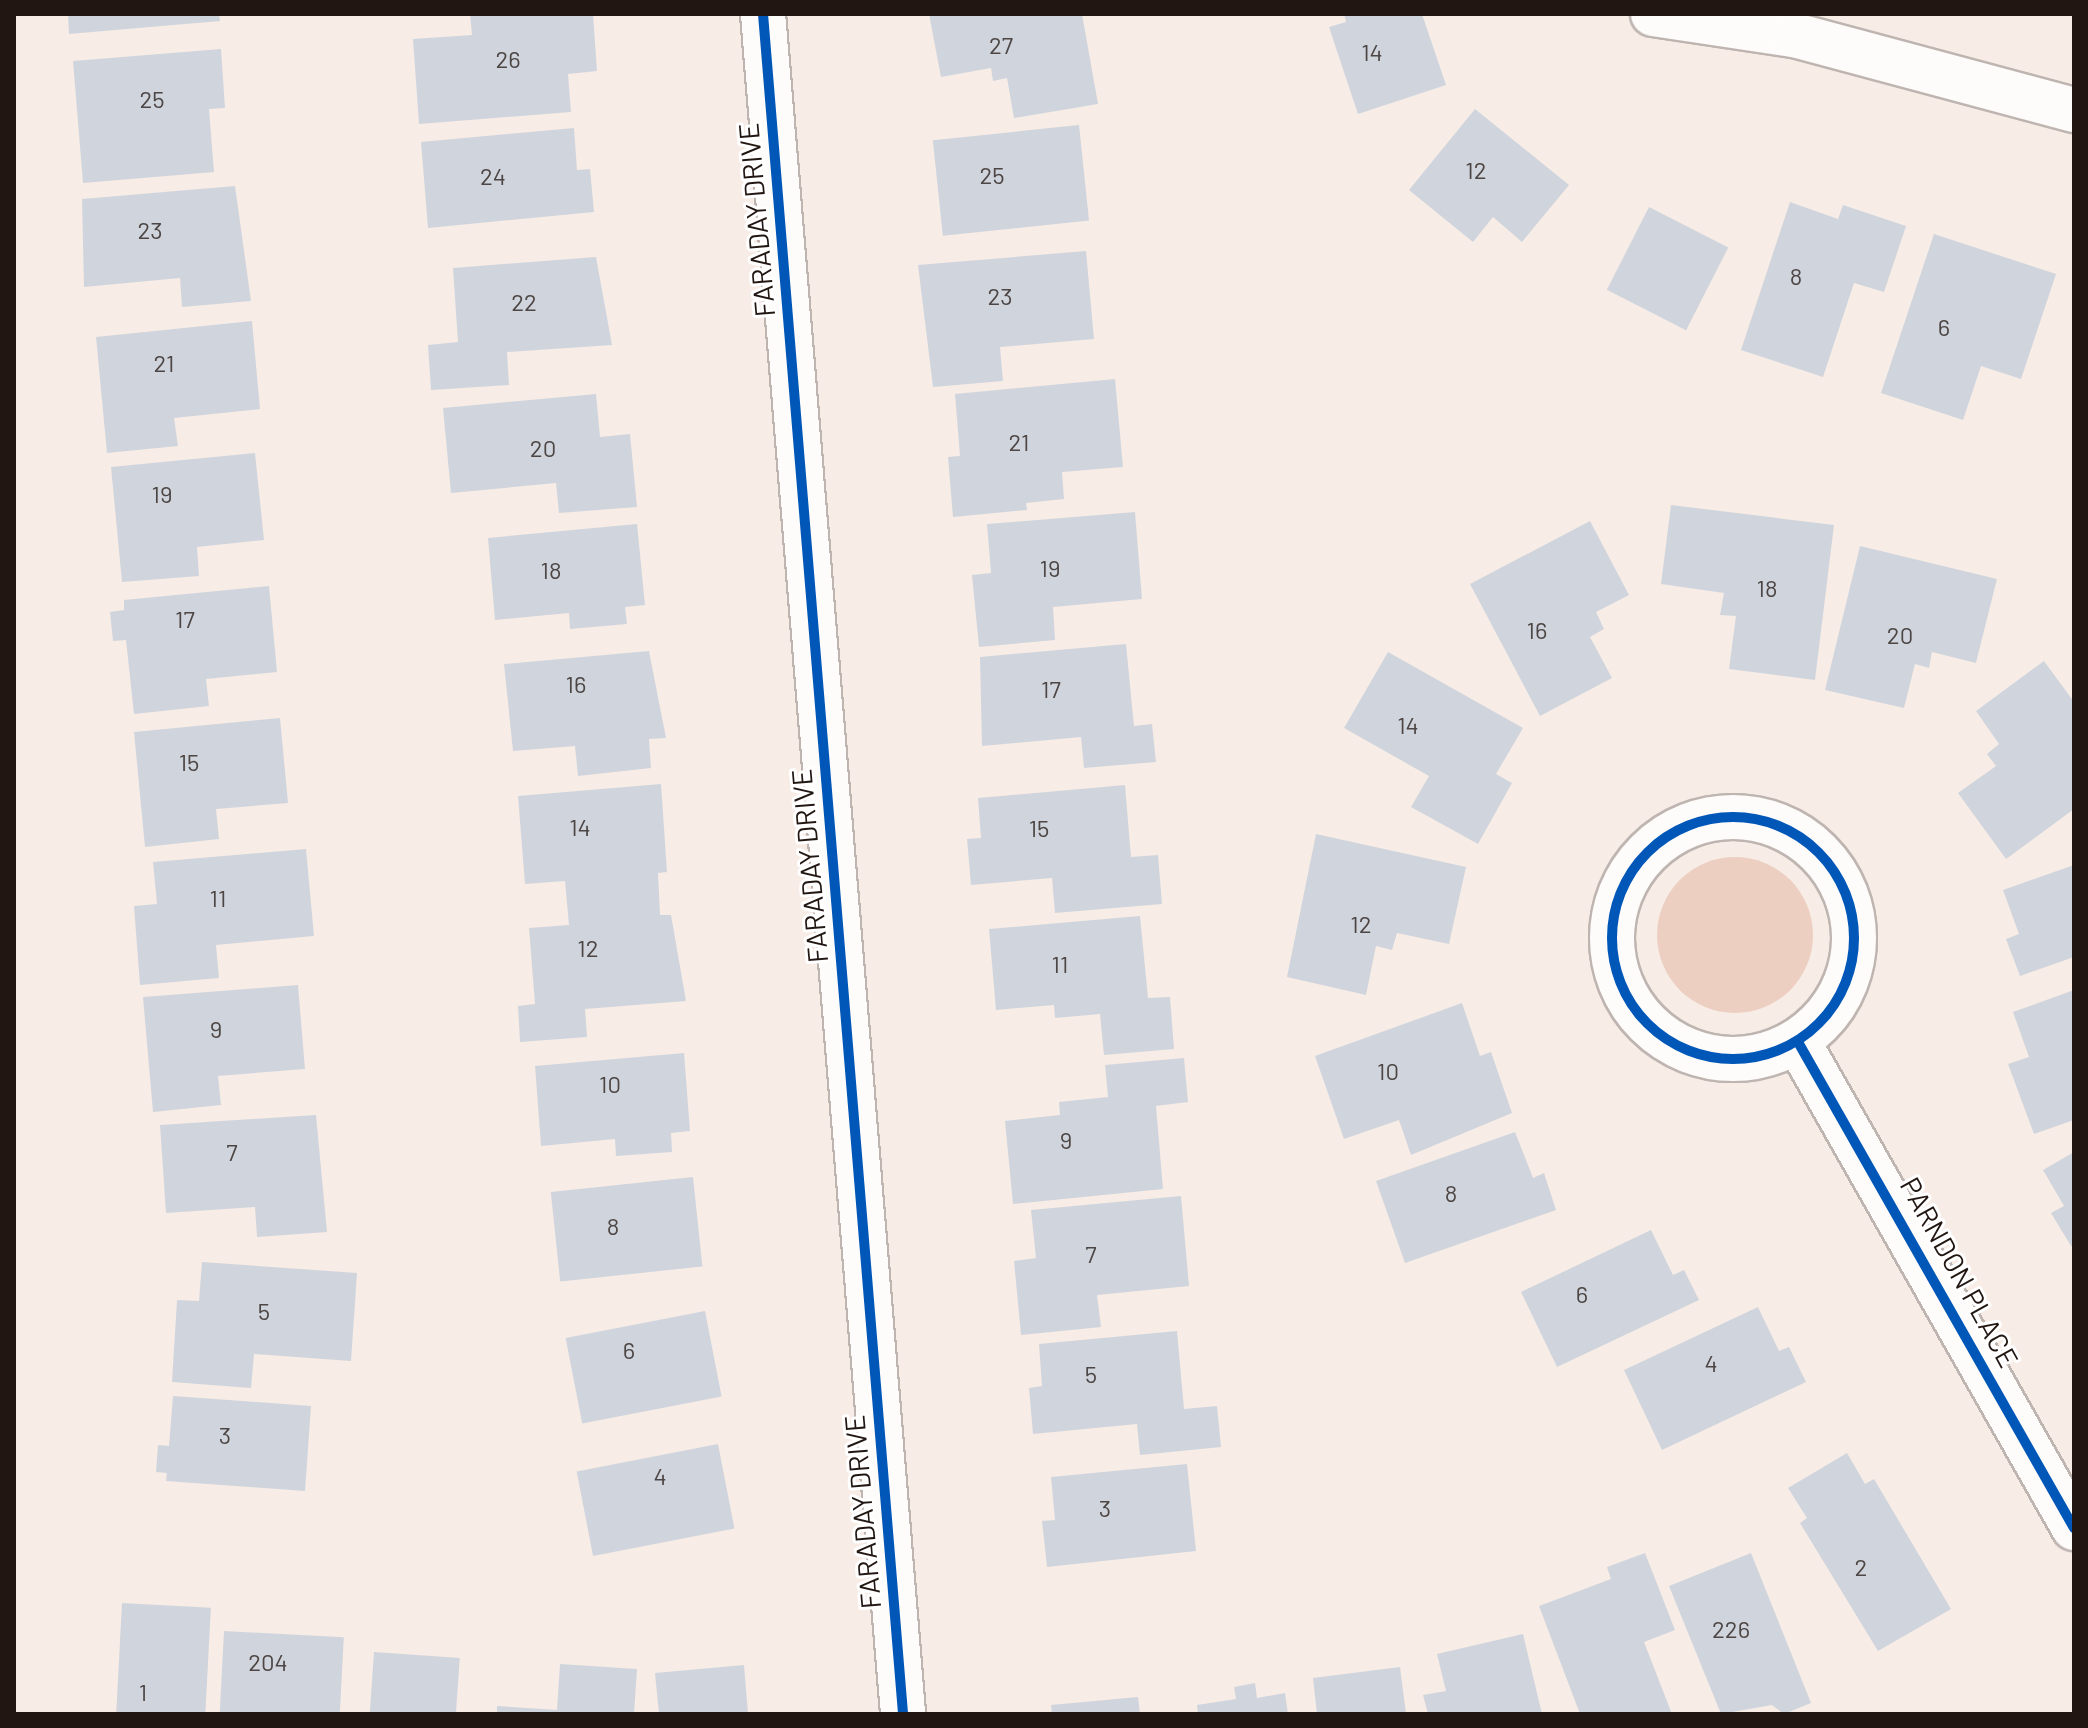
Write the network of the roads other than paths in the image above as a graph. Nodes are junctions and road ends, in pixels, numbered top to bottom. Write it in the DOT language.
graph roads {
  1 [pos="763,14"];
  2 [pos="1653,14"];
  3 [pos="2074,110"];
  4 [pos="1798,1042"];
  5 [pos="2074,1528"];
  6 [pos="903,1714"];
  1 -- 6 [label="street, FARADAY DRIVE"];
  2 -- 3 [label="street"];
  4 -- 4 [label="street"];
  4 -- 5 [label="street, PARNDON PLACE"];
}
